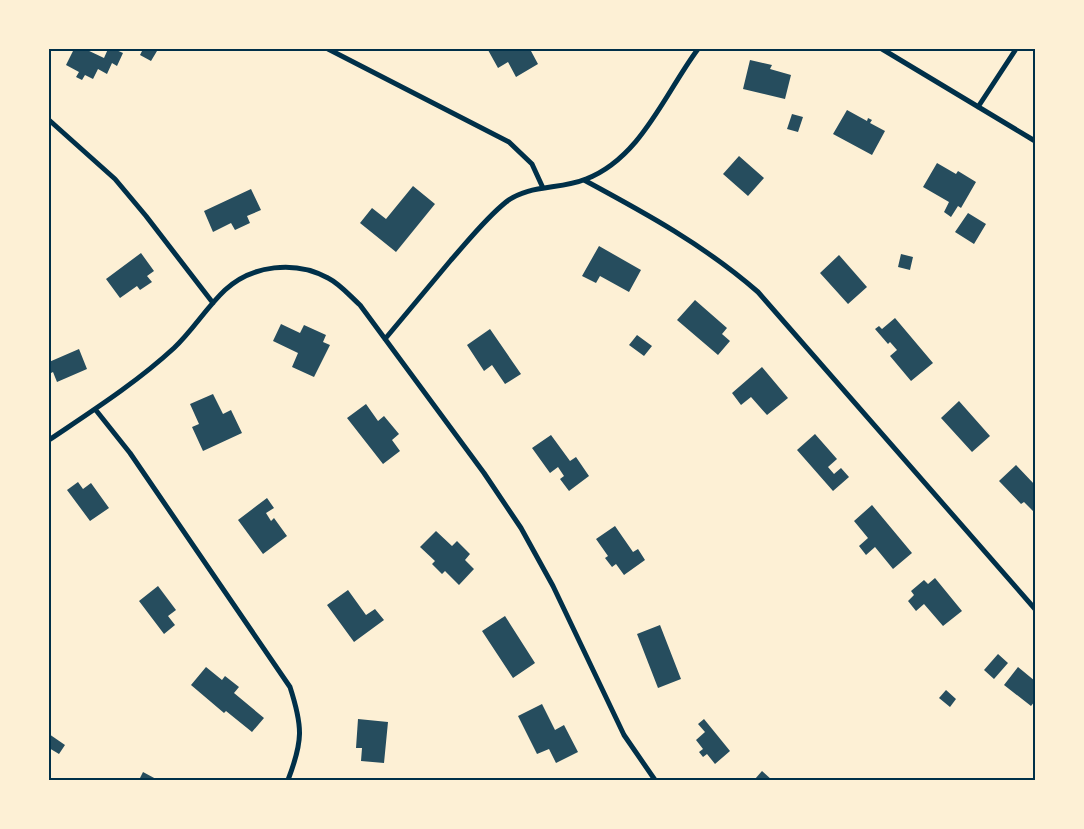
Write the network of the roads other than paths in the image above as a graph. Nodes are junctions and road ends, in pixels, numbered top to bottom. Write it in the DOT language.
graph roads {
  1 [pos="328,49"];
  2 [pos="698,49"];
  3 [pos="882,49"];
  4 [pos="1016,49"];
  5 [pos="978,107"];
  6 [pos="49,120"];
  7 [pos="1035,142"];
  8 [pos="584,180"];
  9 [pos="543,188"];
  10 [pos="213,303"];
  11 [pos="385,339"];
  12 [pos="95,410"];
  13 [pos="49,440"];
  14 [pos="1035,609"];
  15 [pos="288,780"];
  16 [pos="654,780"];
  1 -- 9 [label="street"];
  2 -- 8 [label="street"];
  3 -- 5 [label="street"];
  4 -- 5 [label="street"];
  5 -- 7 [label="street"];
  6 -- 10 [label="street"];
  8 -- 9 [label="street"];
  8 -- 14 [label="street"];
  9 -- 11 [label="street"];
  10 -- 11 [label="street"];
  10 -- 12 [label="street"];
  11 -- 16 [label="street"];
  12 -- 13 [label="street"];
  12 -- 15 [label="street"];
}
